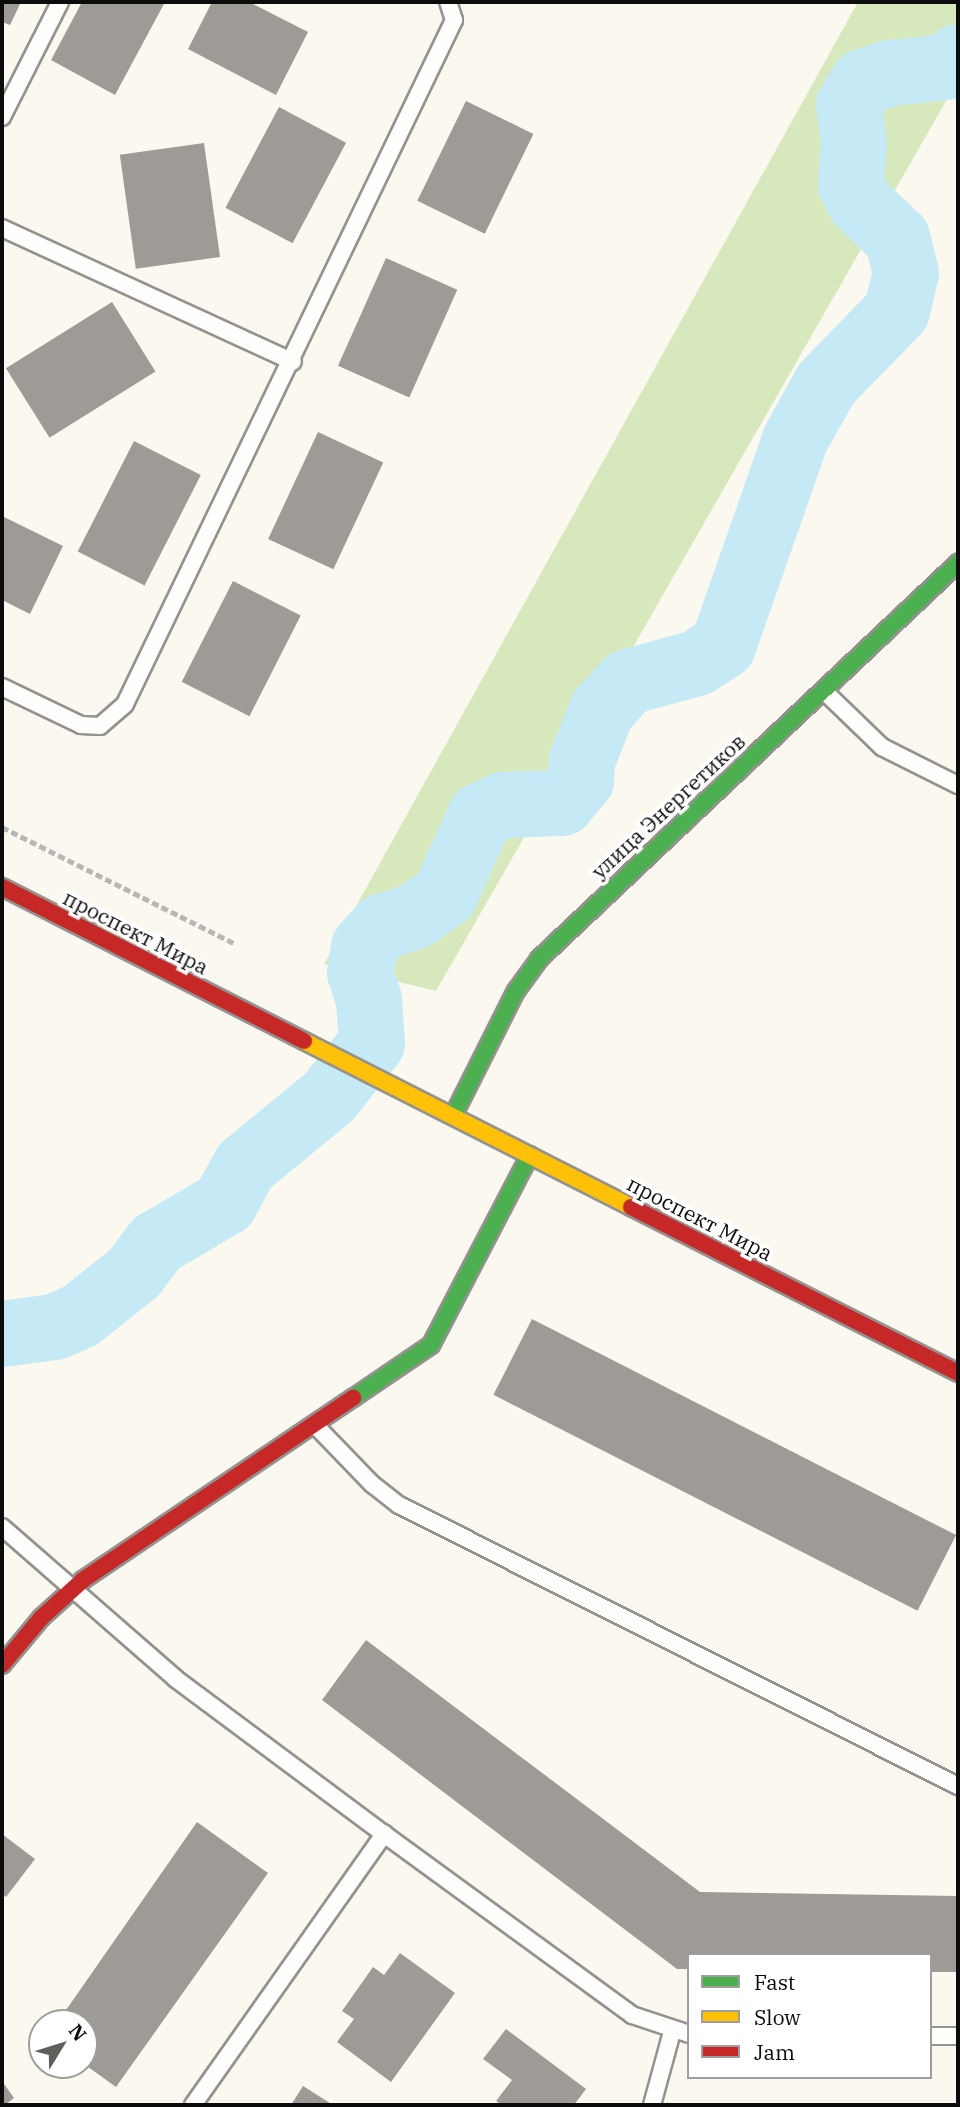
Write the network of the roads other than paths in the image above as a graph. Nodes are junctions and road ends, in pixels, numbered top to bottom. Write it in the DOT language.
graph roads {
  1 [pos="60,2"];
  2 [pos="448,2"];
  3 [pos="2,117"];
  4 [pos="2,228"];
  5 [pos="293,362"];
  6 [pos="958,563"];
  7 [pos="2,687"];
  8 [pos="822,689"];
  9 [pos="958,785"];
  10 [pos="2,887"];
  11 [pos="453,1116"];
  12 [pos="530,1155"];
  13 [pos="958,1373"];
  14 [pos="315,1425"];
  15 [pos="2,1527"];
  16 [pos="70,1591"];
  17 [pos="2,1665"];
  18 [pos="958,1786"];
  19 [pos="384,1834"];
  20 [pos="672,2032"];
  21 [pos="687,2035"];
  22 [pos="932,2036"];
  23 [pos="958,2036"];
  24 [pos="193,2105"];
  25 [pos="652,2105"];
  1 -- 3 [label="lane"];
  2 -- 5 [label="lane"];
  4 -- 5 [label="lane"];
  5 -- 7 [label="lane"];
  6 -- 8 [label="street, улица Энергетиков"];
  8 -- 9 [label="lane"];
  8 -- 11 [label="street, улица Энергетиков"];
  10 -- 11 [label="street, проспект Мира"];
  11 -- 12 [label="street, проспект Мира"];
  12 -- 13 [label="street, проспект Мира"];
  12 -- 14 [label="street"];
  14 -- 16 [label="street"];
  14 -- 18 [label="lane"];
  15 -- 16 [label="lane"];
  16 -- 17 [label="street"];
  16 -- 19 [label="lane"];
  19 -- 20 [label="lane"];
  19 -- 24 [label="lane"];
  20 -- 21 [label="lane"];
  20 -- 25 [label="lane"];
  22 -- 23 [label="lane"];
}
